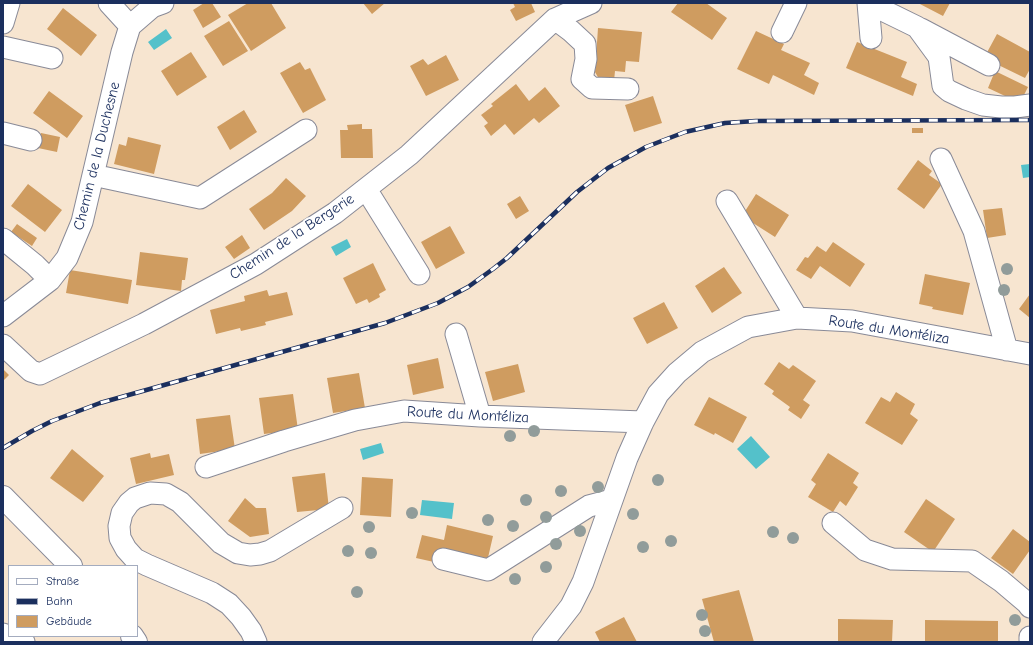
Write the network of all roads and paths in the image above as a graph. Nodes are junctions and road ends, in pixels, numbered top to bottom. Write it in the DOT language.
graph roads {
  1 [pos="10,3"];
  2 [pos="109,3"];
  3 [pos="163,3"];
  4 [pos="591,3"];
  5 [pos="796,3"];
  6 [pos="868,3"];
  7 [pos="555,19"];
  8 [pos="3,23"];
  9 [pos="130,26"];
  10 [pos="916,27"];
  11 [pos="782,32"];
  12 [pos="871,38"];
  13 [pos="3,47"];
  14 [pos="52,58"];
  15 [pos="989,65"];
  16 [pos="628,89"];
  17 [pos="1030,106"];
  18 [pos="306,130"];
  19 [pos="3,133"];
  20 [pos="32,140"];
  21 [pos="941,159"];
  22 [pos="93,175"];
  23 [pos="366,189"];
  24 [pos="727,201"];
  25 [pos="3,239"];
  26 [pos="419,274"];
  27 [pos="50,280"];
  28 [pos="3,316"];
  29 [pos="797,318"];
  30 [pos="456,334"];
  31 [pos="3,345"];
  32 [pos="1007,350"];
  33 [pos="1030,354"];
  34 [pos="480,416"];
  35 [pos="642,422"];
  36 [pos="206,467"];
  37 [pos="3,497"];
  38 [pos="612,500"];
  39 [pos="342,508"];
  40 [pos="833,523"];
  41 [pos="443,559"];
  42 [pos="70,565"];
  43 [pos="1030,608"];
  44 [pos="11,637"];
  45 [pos="24,642"];
  46 [pos="256,642"];
  47 [pos="543,642"];
  1 -- 8 [label="street"];
  2 -- 9 [label="street"];
  3 -- 9 [label="street"];
  4 -- 7 [label="street, Chemin de la Bergerie"];
  5 -- 11 [label="street"];
  6 -- 10 [label="street"];
  6 -- 12 [label="street"];
  7 -- 16 [label="street"];
  7 -- 23 [label="street, Chemin de la Bergerie"];
  9 -- 22 [label="street, Chemin de la Duchesne"];
  10 -- 15 [label="street"];
  10 -- 17 [label="street"];
  13 -- 14 [label="street"];
  18 -- 22 [label="street"];
  19 -- 20 [label="street"];
  21 -- 32 [label="street"];
  22 -- 27 [label="street, Chemin de la Duchesne"];
  23 -- 26 [label="street"];
  23 -- 31 [label="street, Chemin de la Bergerie"];
  24 -- 29 [label="street"];
  25 -- 27 [label="street"];
  27 -- 28 [label="street, Chemin de la Duchesne"];
  29 -- 32 [label="street, Route du Montéliza"];
  29 -- 35 [label="street, Route du Montéliza"];
  30 -- 34 [label="street"];
  32 -- 33 [label="street, Route du Montéliza"];
  34 -- 35 [label="street, Route du Montéliza"];
  34 -- 36 [label="street, Route du Montéliza"];
  35 -- 38 [label="street, Route du Montéliza"];
  37 -- 42 [label="main road"];
  38 -- 41 [label="street"];
  38 -- 47 [label="street, Route du Montéliza"];
  39 -- 46 [label="street"];
  40 -- 43 [label="street"];
  44 -- 45 [label="street"];
}
